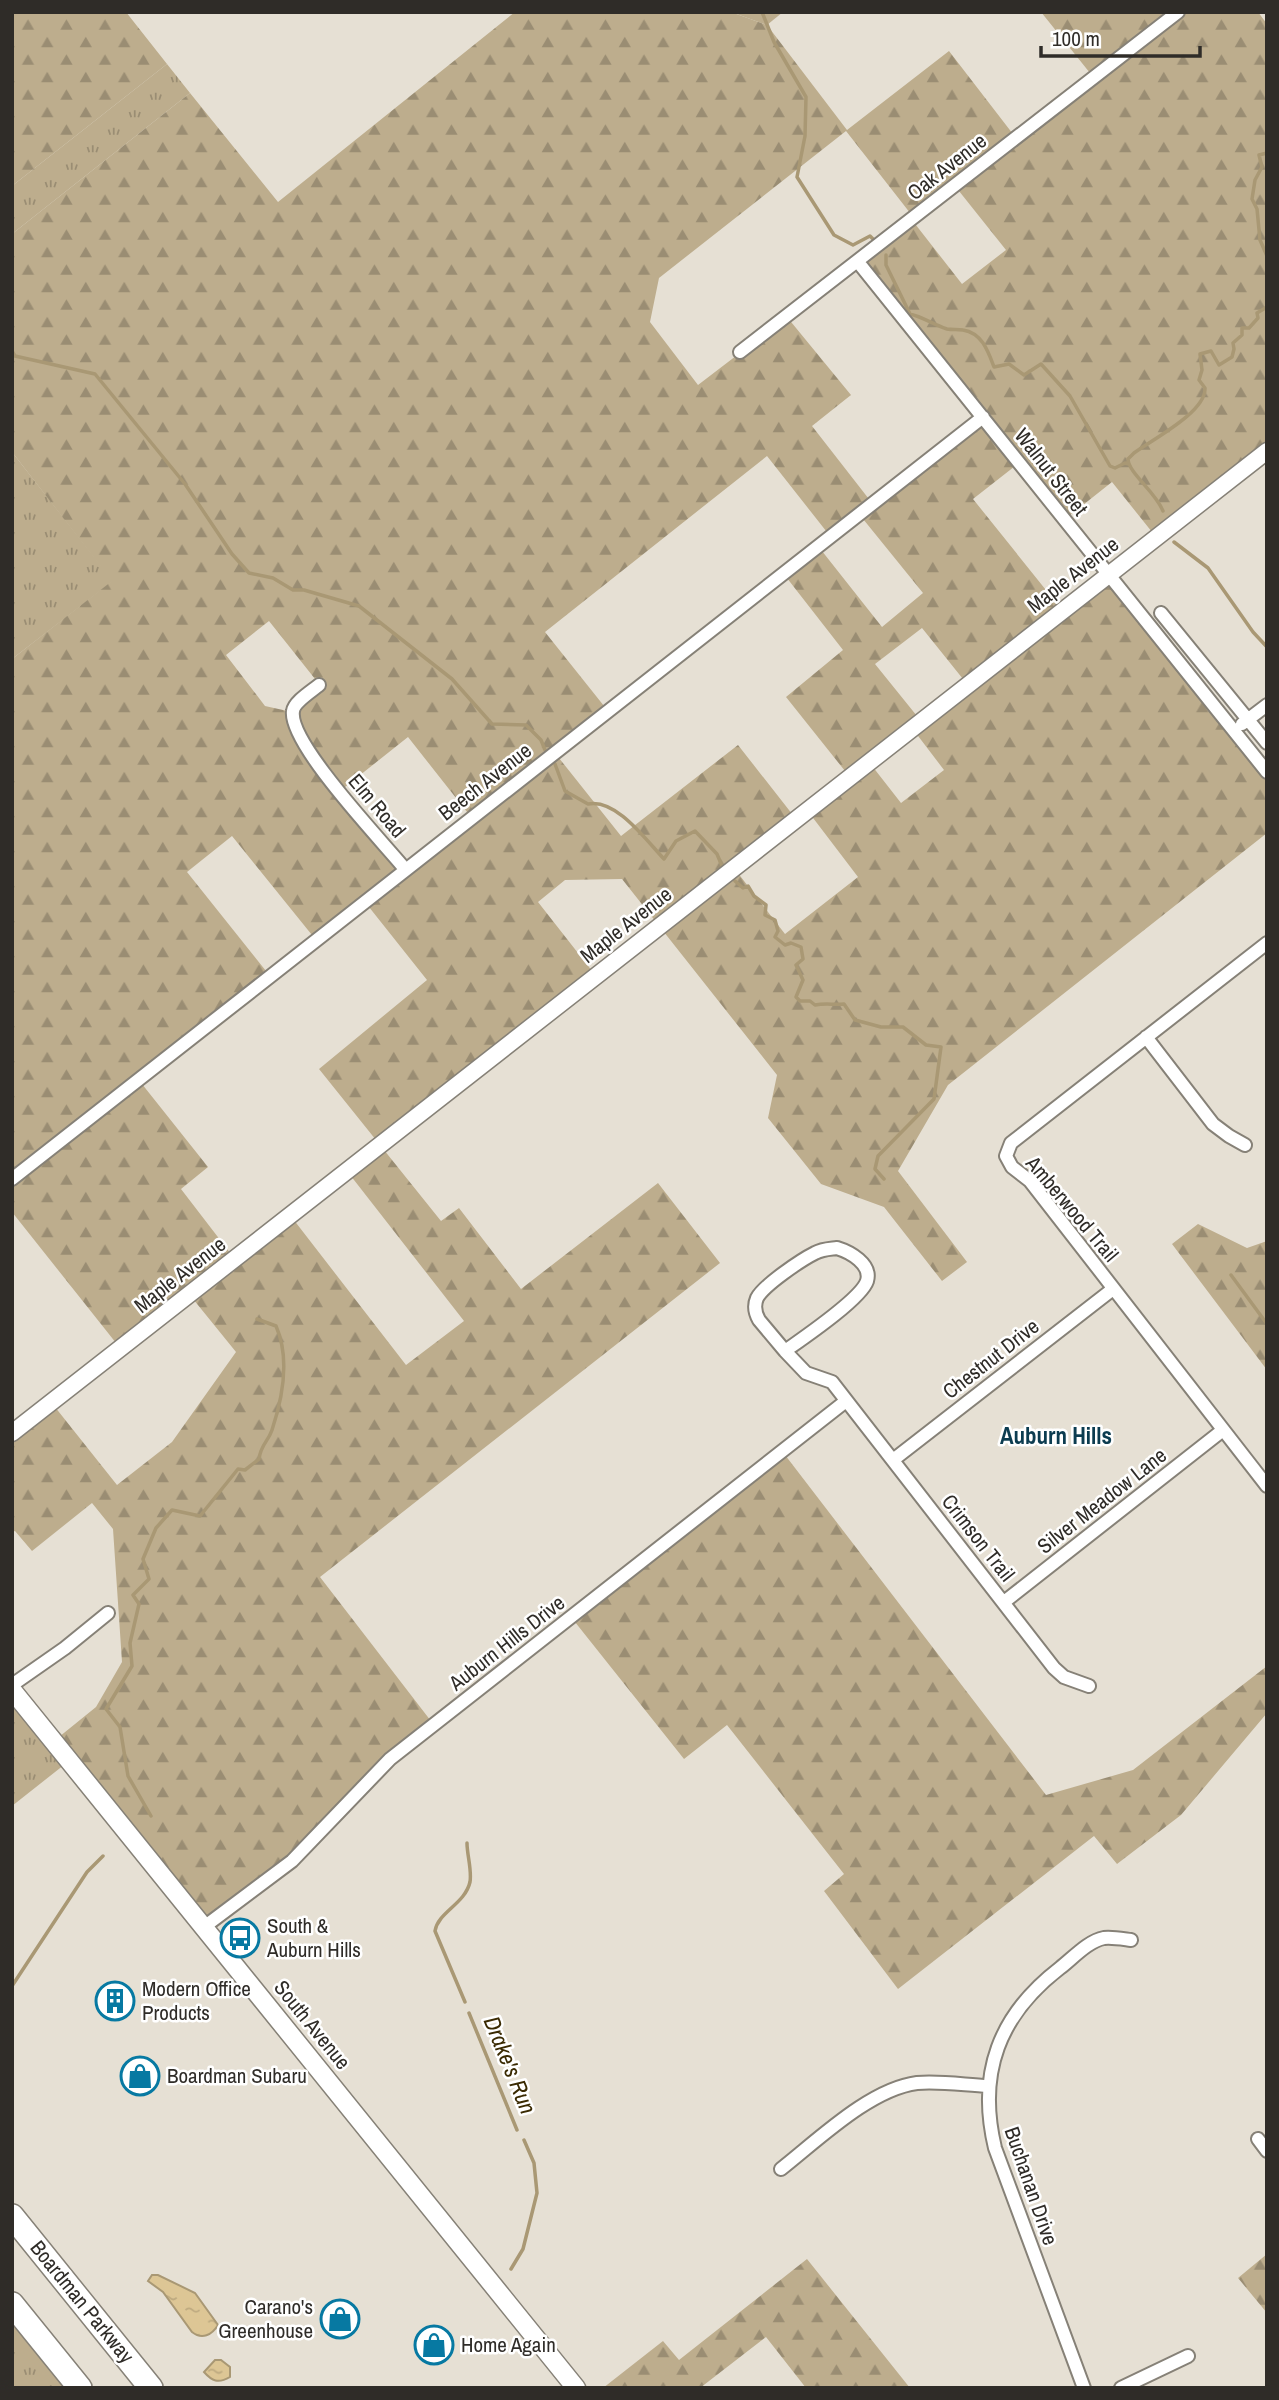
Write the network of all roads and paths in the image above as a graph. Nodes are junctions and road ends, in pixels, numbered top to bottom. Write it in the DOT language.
graph roads {
  1 [pos="1178,12"];
  2 [pos="858,262"];
  3 [pos="740,352"];
  4 [pos="983,417"];
  5 [pos="1267,451"];
  6 [pos="1108,575"];
  7 [pos="1161,614"];
  8 [pos="319,685"];
  9 [pos="1267,705"];
  10 [pos="1248,719"];
  11 [pos="1234,730"];
  12 [pos="1267,743"];
  13 [pos="1267,772"];
  14 [pos="405,869"];
  15 [pos="1267,943"];
  16 [pos="1146,1037"];
  17 [pos="1245,1145"];
  18 [pos="12,1178"];
  19 [pos="1112,1289"];
  20 [pos="785,1351"];
  21 [pos="846,1402"];
  22 [pos="1223,1430"];
  23 [pos="12,1433"];
  24 [pos="893,1460"];
  25 [pos="1267,1486"];
  26 [pos="1004,1602"];
  27 [pos="108,1613"];
  28 [pos="1088,1686"];
  29 [pos="12,1687"];
  30 [pos="204,1927"];
  31 [pos="1131,1940"];
  32 [pos="988,2087"];
  33 [pos="1258,2139"];
  34 [pos="1267,2151"];
  35 [pos="781,2169"];
  36 [pos="12,2216"];
  37 [pos="12,2304"];
  38 [pos="1188,2357"];
  39 [pos="80,2388"];
  40 [pos="151,2388"];
  41 [pos="576,2388"];
  42 [pos="1084,2388"];
  43 [pos="1121,2388"];
  1 -- 2 [label="street, Oak Avenue"];
  2 -- 3 [label="street, Oak Avenue"];
  2 -- 4 [label="street, Walnut Street"];
  4 -- 6 [label="street, Walnut Street"];
  4 -- 14 [label="street, Beech Avenue"];
  5 -- 6 [label="street, Maple Avenue"];
  6 -- 11 [label="street, Walnut Street"];
  6 -- 23 [label="street, Maple Avenue"];
  7 -- 10 [label="street"];
  8 -- 14 [label="street, Elm Road"];
  9 -- 10 [label="street"];
  10 -- 11 [label="street"];
  10 -- 12 [label="street"];
  11 -- 13 [label="street, Walnut Street"];
  14 -- 18 [label="street, Beech Avenue"];
  15 -- 16 [label="street, Amberwood Trail"];
  16 -- 17 [label="street"];
  16 -- 19 [label="street, Amberwood Trail"];
  19 -- 22 [label="street, Amberwood Trail"];
  19 -- 24 [label="street, Chestnut Drive"];
  20 -- 20 [label="street, Crimson Trail"];
  20 -- 21 [label="street, Crimson Trail"];
  21 -- 24 [label="street, Crimson Trail"];
  21 -- 30 [label="street, Auburn Hills Drive"];
  22 -- 25 [label="street, Amberwood Trail"];
  22 -- 26 [label="street, Silver Meadow Lane"];
  24 -- 26 [label="street, Crimson Trail"];
  26 -- 28 [label="street, Crimson Trail"];
  27 -- 29 [label="street"];
  29 -- 30 [label="main road, South Avenue"];
  30 -- 41 [label="main road, South Avenue"];
  31 -- 32 [label="street, Buchanan Drive"];
  32 -- 35 [label="street"];
  32 -- 42 [label="street, Buchanan Drive"];
  33 -- 34 [label="street"];
  36 -- 40 [label="highway, Boardman Parkway"];
  37 -- 39 [label="highway"];
  38 -- 43 [label="street"];
}
